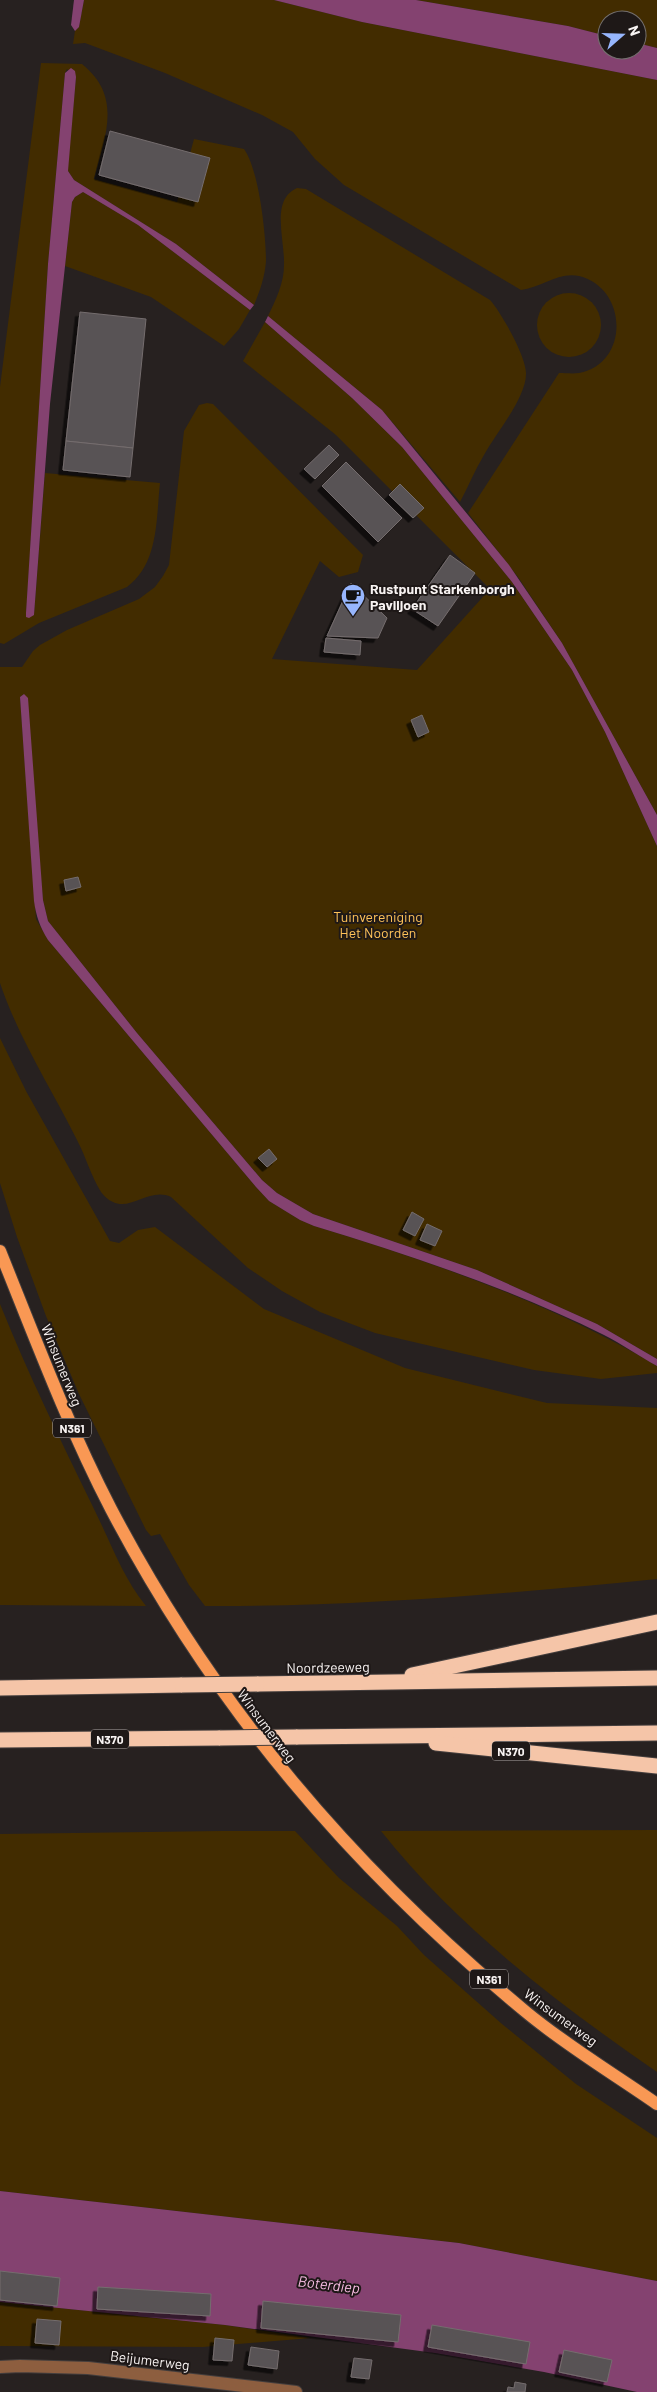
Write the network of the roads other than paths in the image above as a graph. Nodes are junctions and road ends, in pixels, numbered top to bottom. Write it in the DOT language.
graph roads {
  1 [pos="0,1251"];
  2 [pos="657,1622"];
  3 [pos="657,1678"];
  4 [pos="380,1682"];
  5 [pos="0,1688"];
  6 [pos="657,1733"];
  7 [pos="365,1735"];
  8 [pos="0,1740"];
  9 [pos="657,1766"];
  10 [pos="657,2104"];
  11 [pos="0,2367"];
  12 [pos="296,2392"];
  1 -- 10 [label="main road, Winsumerweg / N361"];
  2 -- 4 [label="highway"];
  3 -- 4 [label="highway, Noordzeeweg"];
  4 -- 5 [label="highway, Noordzeeweg, bridge"];
  6 -- 7 [label="highway, N370"];
  7 -- 8 [label="highway, N370, bridge"];
  7 -- 9 [label="highway, N370"];
  11 -- 12 [label="street, Beijumerweg"];
}
